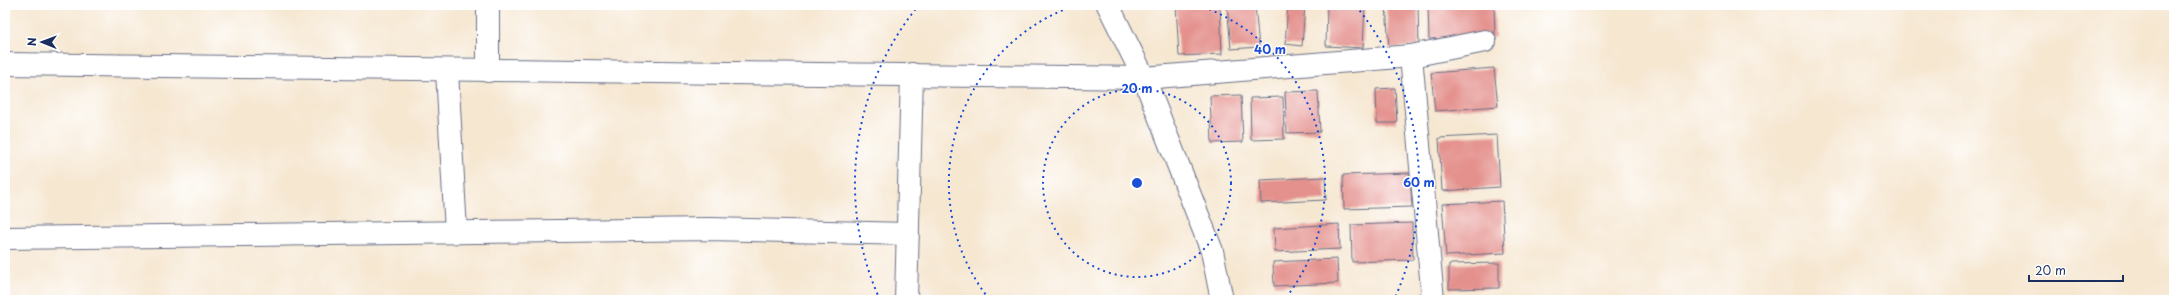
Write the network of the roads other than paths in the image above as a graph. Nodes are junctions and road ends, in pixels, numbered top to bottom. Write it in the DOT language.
graph roads {
  1 [pos="488,5"];
  2 [pos="1108,5"];
  3 [pos="1485,41"];
  4 [pos="1411,56"];
  5 [pos="5,64"];
  6 [pos="447,71"];
  7 [pos="488,71"];
  8 [pos="912,74"];
  9 [pos="1144,78"];
  10 [pos="456,232"];
  11 [pos="908,234"];
  12 [pos="5,238"];
  13 [pos="906,300"];
  14 [pos="1222,300"];
  15 [pos="1433,300"];
  1 -- 7 [label="street"];
  2 -- 9 [label="street"];
  3 -- 4 [label="street"];
  4 -- 9 [label="street"];
  4 -- 15 [label="street"];
  5 -- 6 [label="street"];
  6 -- 7 [label="street"];
  6 -- 10 [label="street"];
  7 -- 8 [label="street"];
  8 -- 9 [label="street"];
  8 -- 11 [label="street"];
  9 -- 14 [label="street"];
  10 -- 11 [label="street"];
  10 -- 12 [label="street"];
  11 -- 13 [label="street"];
}
